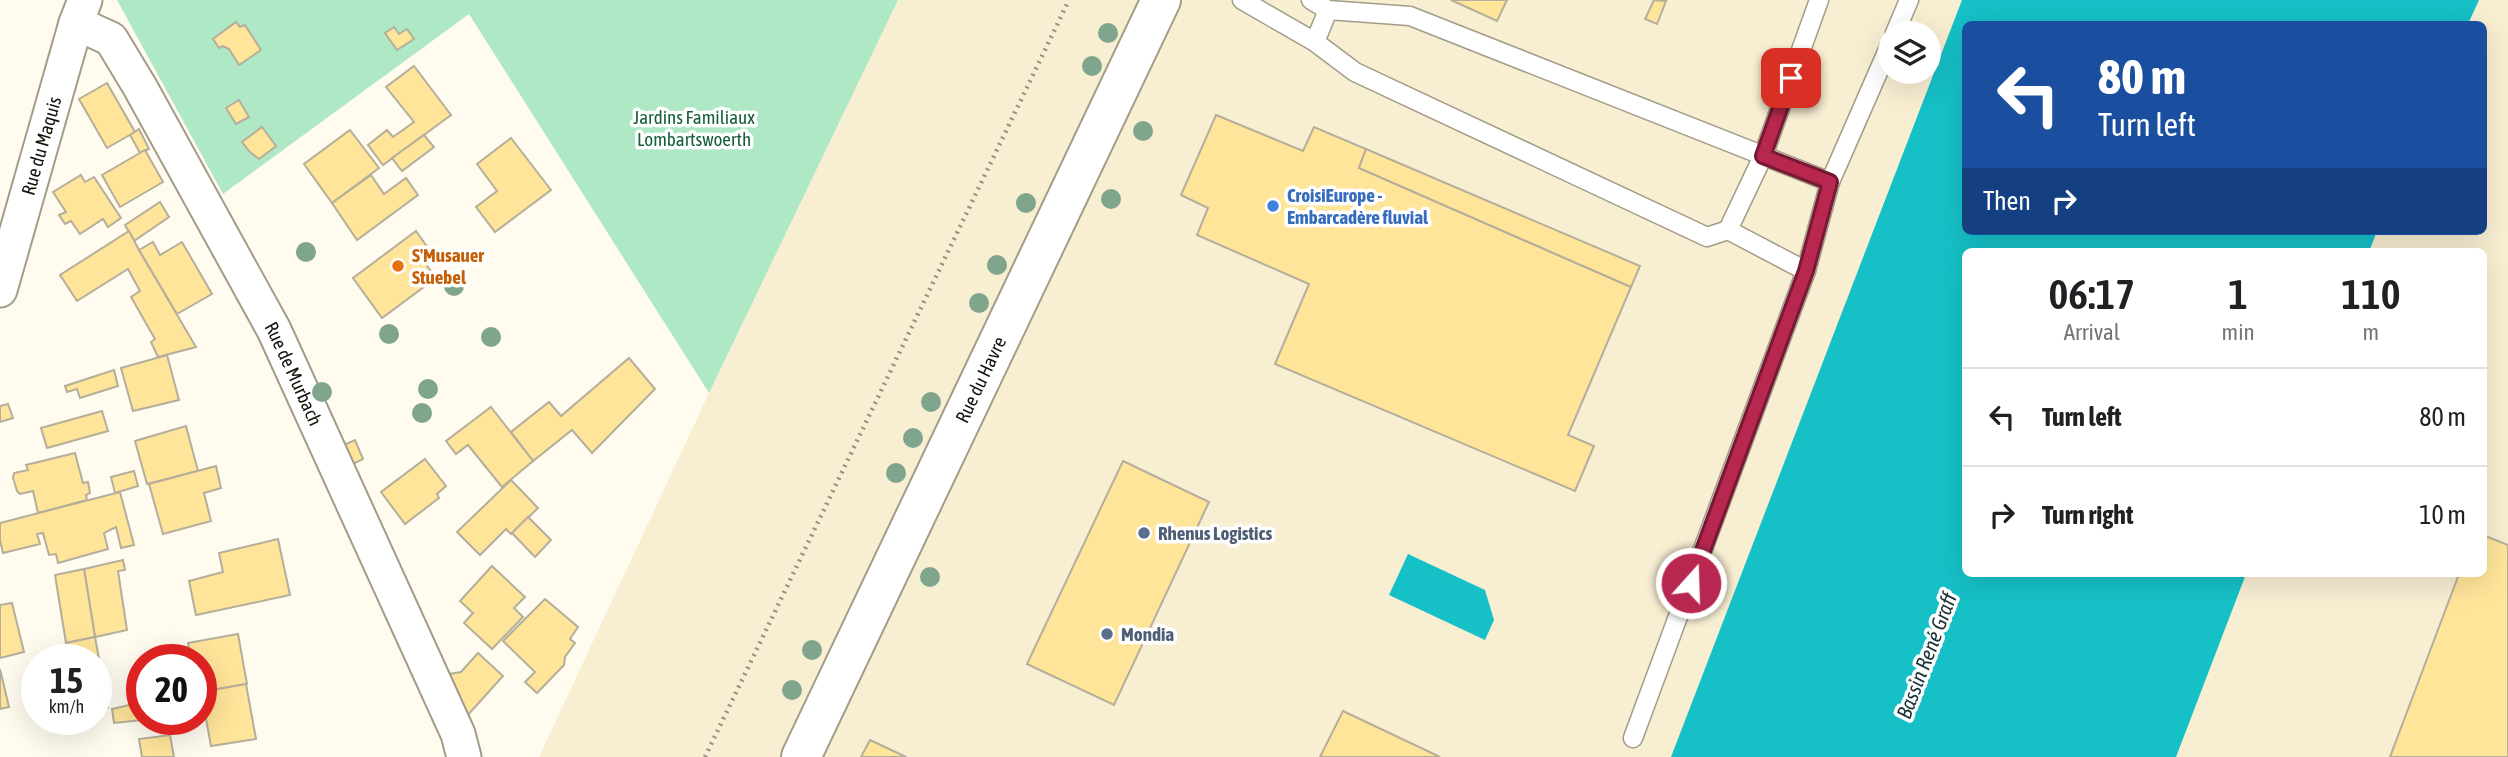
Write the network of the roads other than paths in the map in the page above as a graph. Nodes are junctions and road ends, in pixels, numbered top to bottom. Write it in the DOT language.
graph roads {
  1 [pos="1161,0"];
  2 [pos="1242,0"];
  3 [pos="1311,0"];
  4 [pos="1819,0"];
  5 [pos="1909,0"];
  6 [pos="1328,10"];
  7 [pos="81,11"];
  8 [pos="1900,21"];
  9 [pos="1315,42"];
  10 [pos="1878,72"];
  11 [pos="1763,156"];
  12 [pos="1830,182"];
  13 [pos="1728,230"];
  14 [pos="1806,271"];
  15 [pos="0,290"];
  16 [pos="1633,738"];
  17 [pos="464,757"];
  18 [pos="801,757"];
  1 -- 18 [label="main road, Rue du Havre"];
  2 -- 9 [label="lane"];
  3 -- 6 [label="lane"];
  4 -- 11 [label="lane"];
  5 -- 8 [label="lane"];
  6 -- 9 [label="lane"];
  6 -- 11 [label="lane"];
  7 -- 15 [label="street, Rue du Maquis"];
  7 -- 17 [label="street, Rue de Murbach"];
  9 -- 13 [label="lane"];
  10 -- 12 [label="lane"];
  11 -- 12 [label="lane"];
  11 -- 13 [label="lane"];
  12 -- 14 [label="lane"];
  13 -- 14 [label="lane"];
  14 -- 16 [label="lane"];
}
